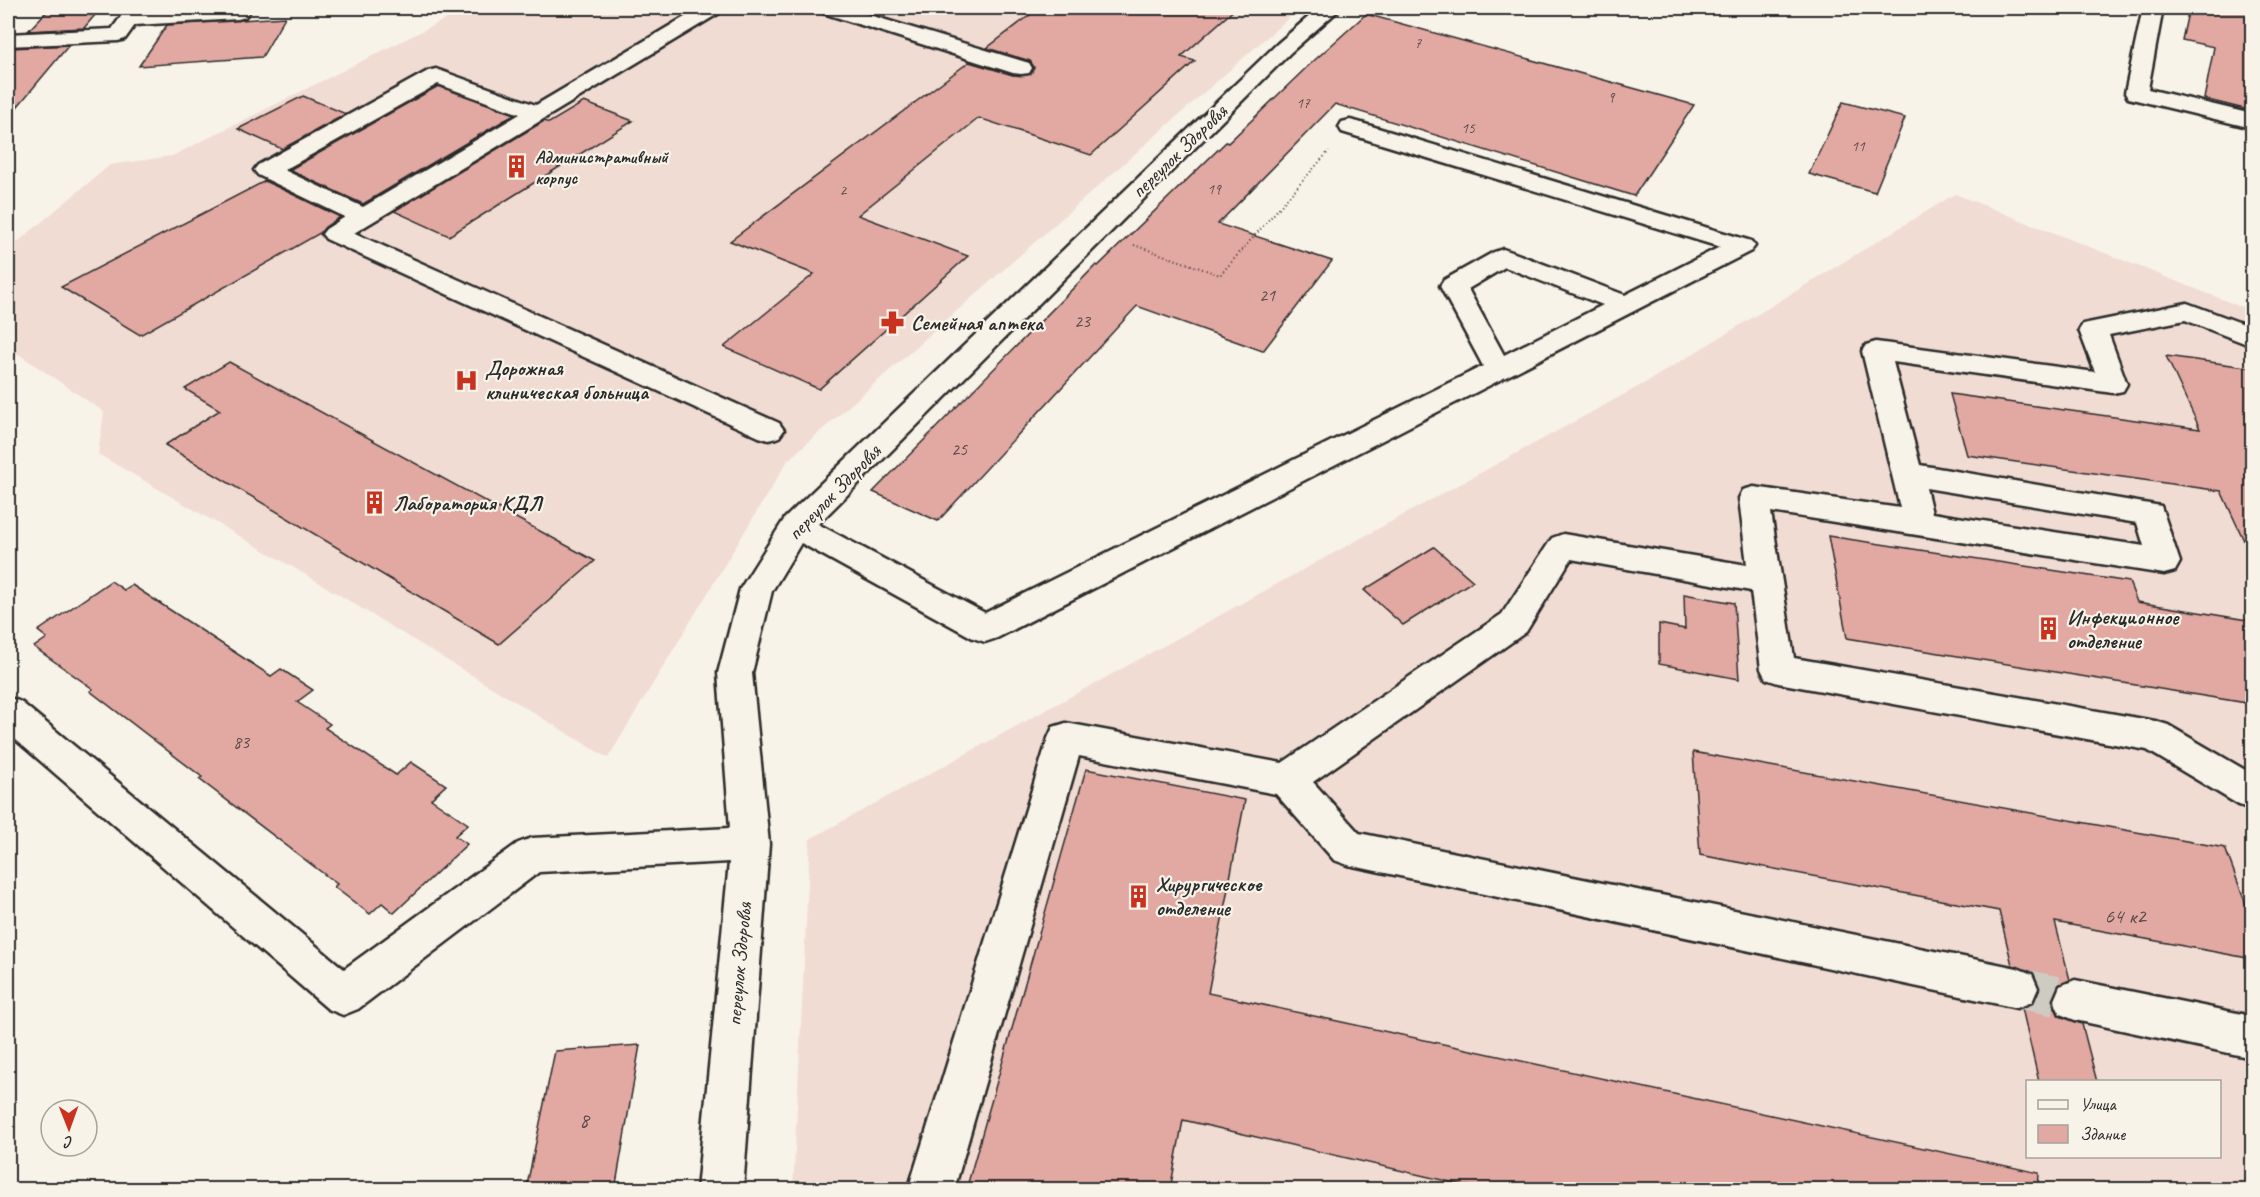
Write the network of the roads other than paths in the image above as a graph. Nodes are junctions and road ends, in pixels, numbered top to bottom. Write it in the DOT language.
graph roads {
  1 [pos="242,8"];
  2 [pos="714,8"];
  3 [pos="1331,8"];
  4 [pos="2153,8"];
  5 [pos="841,9"];
  6 [pos="8,40"];
  7 [pos="1021,68"];
  8 [pos="537,113"];
  9 [pos="2253,121"];
  10 [pos="1350,127"];
  11 [pos="364,217"];
  12 [pos="1627,304"];
  13 [pos="2253,337"];
  14 [pos="1499,370"];
  15 [pos="769,430"];
  16 [pos="1907,474"];
  17 [pos="1919,522"];
  18 [pos="796,526"];
  19 [pos="1766,581"];
  20 [pos="8,712"];
  21 [pos="1287,780"];
  22 [pos="2253,793"];
  23 [pos="750,843"];
  24 [pos="2017,988"];
  25 [pos="2075,1000"];
  26 [pos="2253,1037"];
  27 [pos="720,1190"];
  28 [pos="931,1190"];
  1 -- 6 [label="street"];
  2 -- 8 [label="street"];
  3 -- 18 [label="street, переулок Здоровья"];
  4 -- 9 [label="street"];
  5 -- 7 [label="street"];
  8 -- 11 [label="street"];
  8 -- 11 [label="street"];
  10 -- 12 [label="street"];
  11 -- 15 [label="street"];
  12 -- 14 [label="street"];
  12 -- 14 [label="street"];
  13 -- 16 [label="street"];
  14 -- 18 [label="street"];
  16 -- 17 [label="street"];
  16 -- 17 [label="street"];
  17 -- 19 [label="street"];
  18 -- 23 [label="street, переулок Здоровья"];
  19 -- 21 [label="street"];
  19 -- 22 [label="street"];
  20 -- 23 [label="street"];
  21 -- 24 [label="street"];
  21 -- 28 [label="street"];
  23 -- 27 [label="street, переулок Здоровья"];
  25 -- 26 [label="street"];
}
